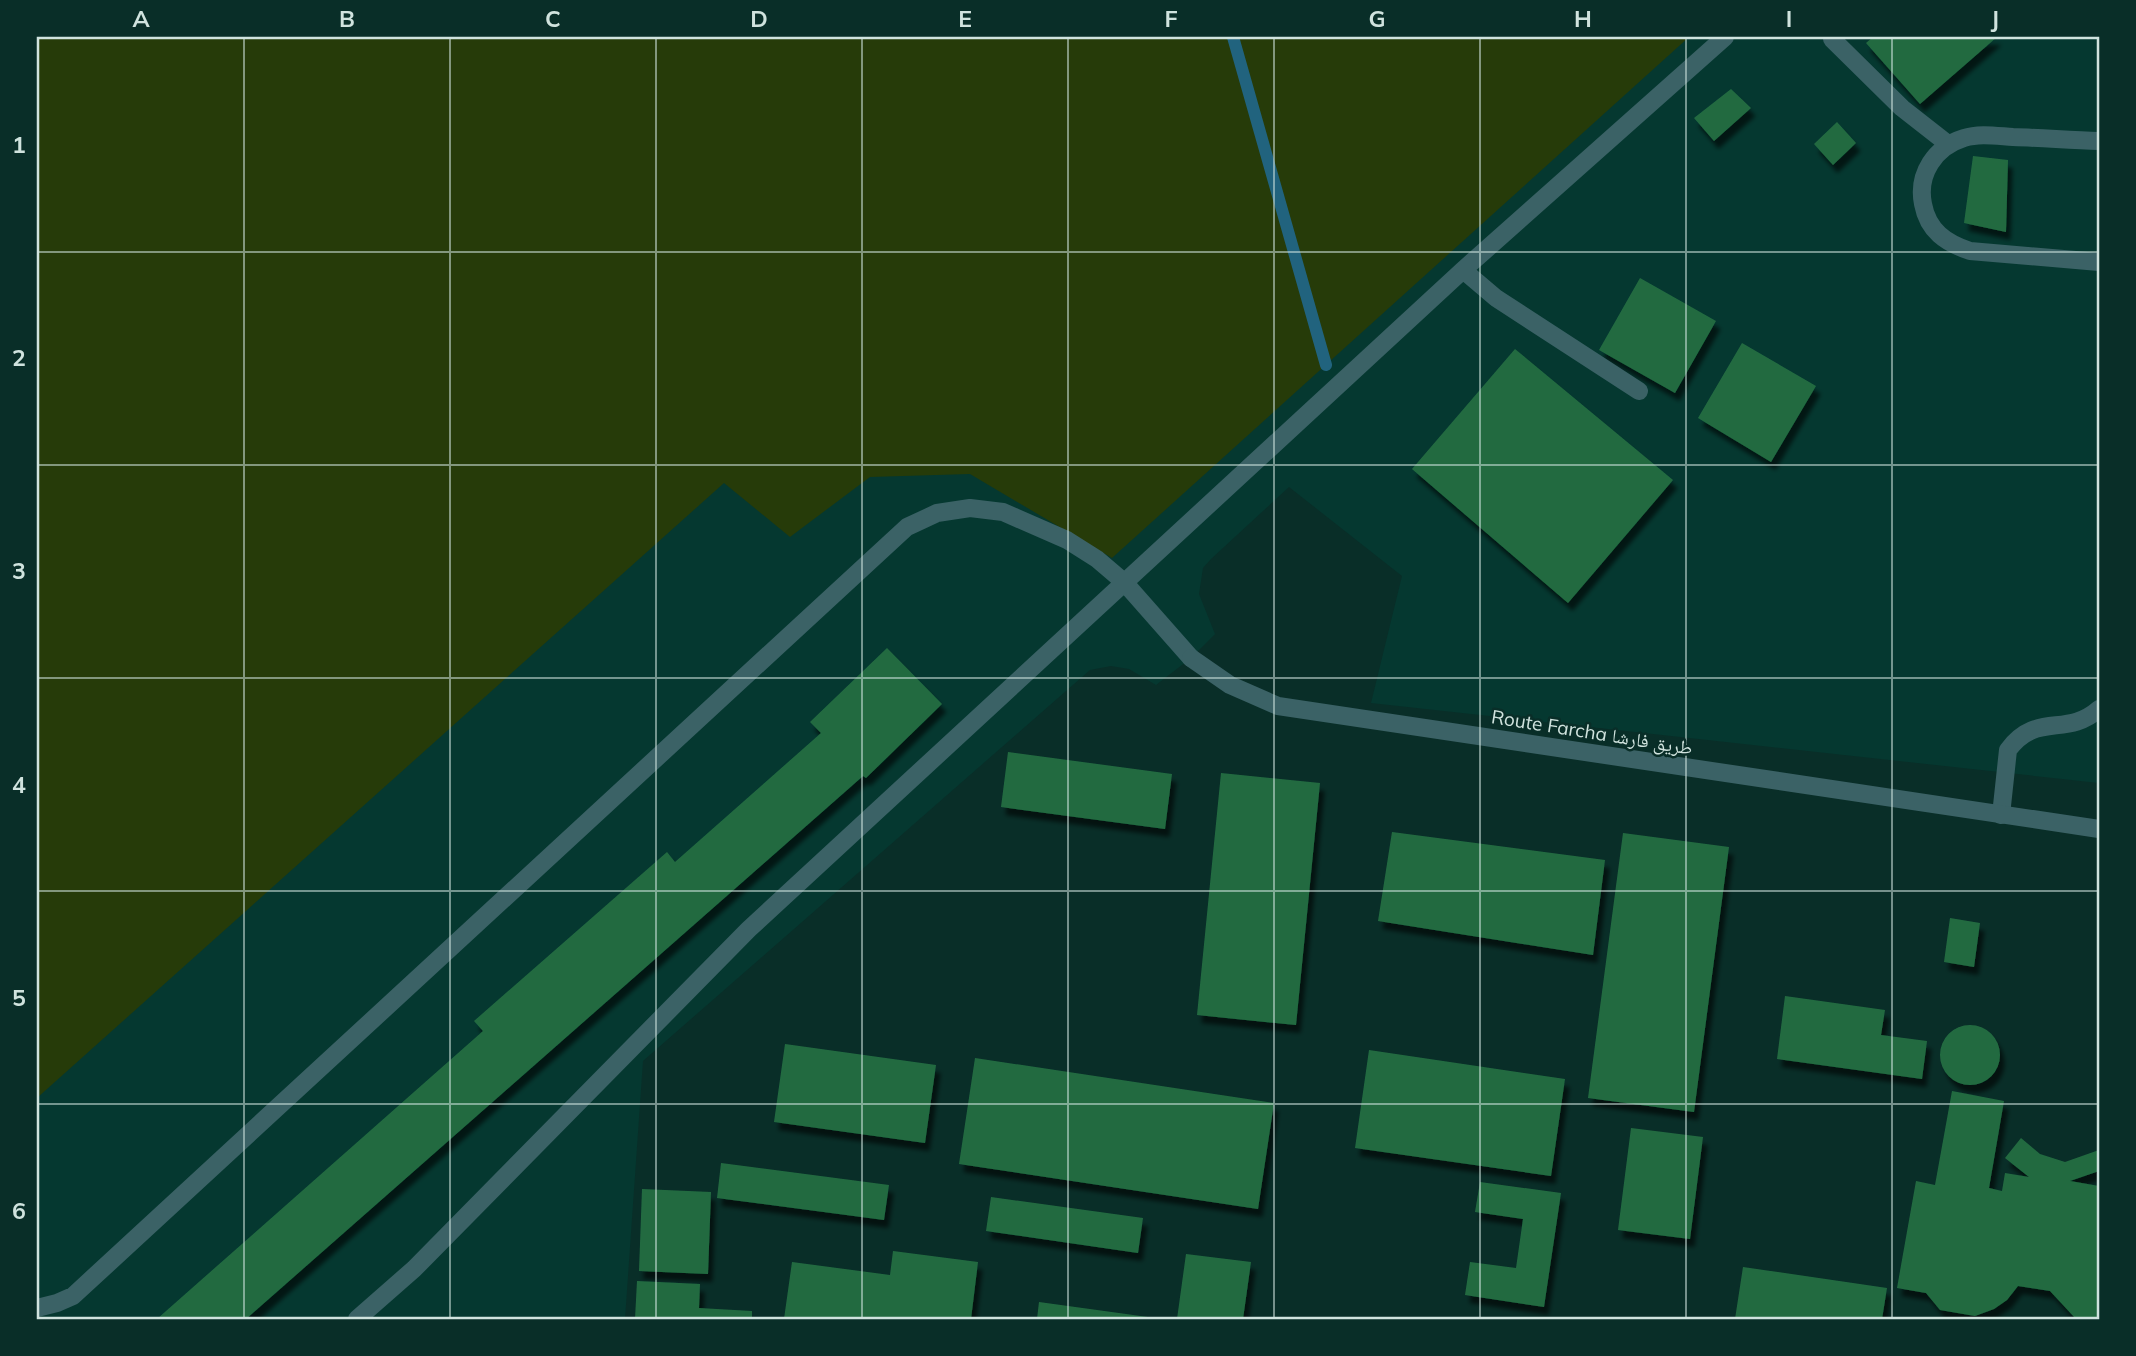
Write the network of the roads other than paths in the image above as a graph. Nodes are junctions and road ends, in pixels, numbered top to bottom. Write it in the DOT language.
graph roads {
  1 [pos="1725,37"];
  2 [pos="1832,39"];
  3 [pos="2099,141"];
  4 [pos="1948,144"];
  5 [pos="2099,262"];
  6 [pos="1463,270"];
  7 [pos="1639,391"];
  8 [pos="1124,582"];
  9 [pos="2099,709"];
  10 [pos="2001,815"];
  11 [pos="2099,830"];
  12 [pos="37,1308"];
  13 [pos="357,1319"];
  1 -- 6 [label="street"];
  2 -- 4 [label="street"];
  3 -- 4 [label="street"];
  4 -- 5 [label="street"];
  6 -- 7 [label="street"];
  6 -- 8 [label="street"];
  8 -- 10 [label="street, Route Farcha طريق فارشا"];
  8 -- 12 [label="street, Route Farcha طريق فارشا"];
  8 -- 13 [label="street"];
  9 -- 10 [label="street"];
  10 -- 11 [label="street, Route Farcha طريق فارشا"];
}
